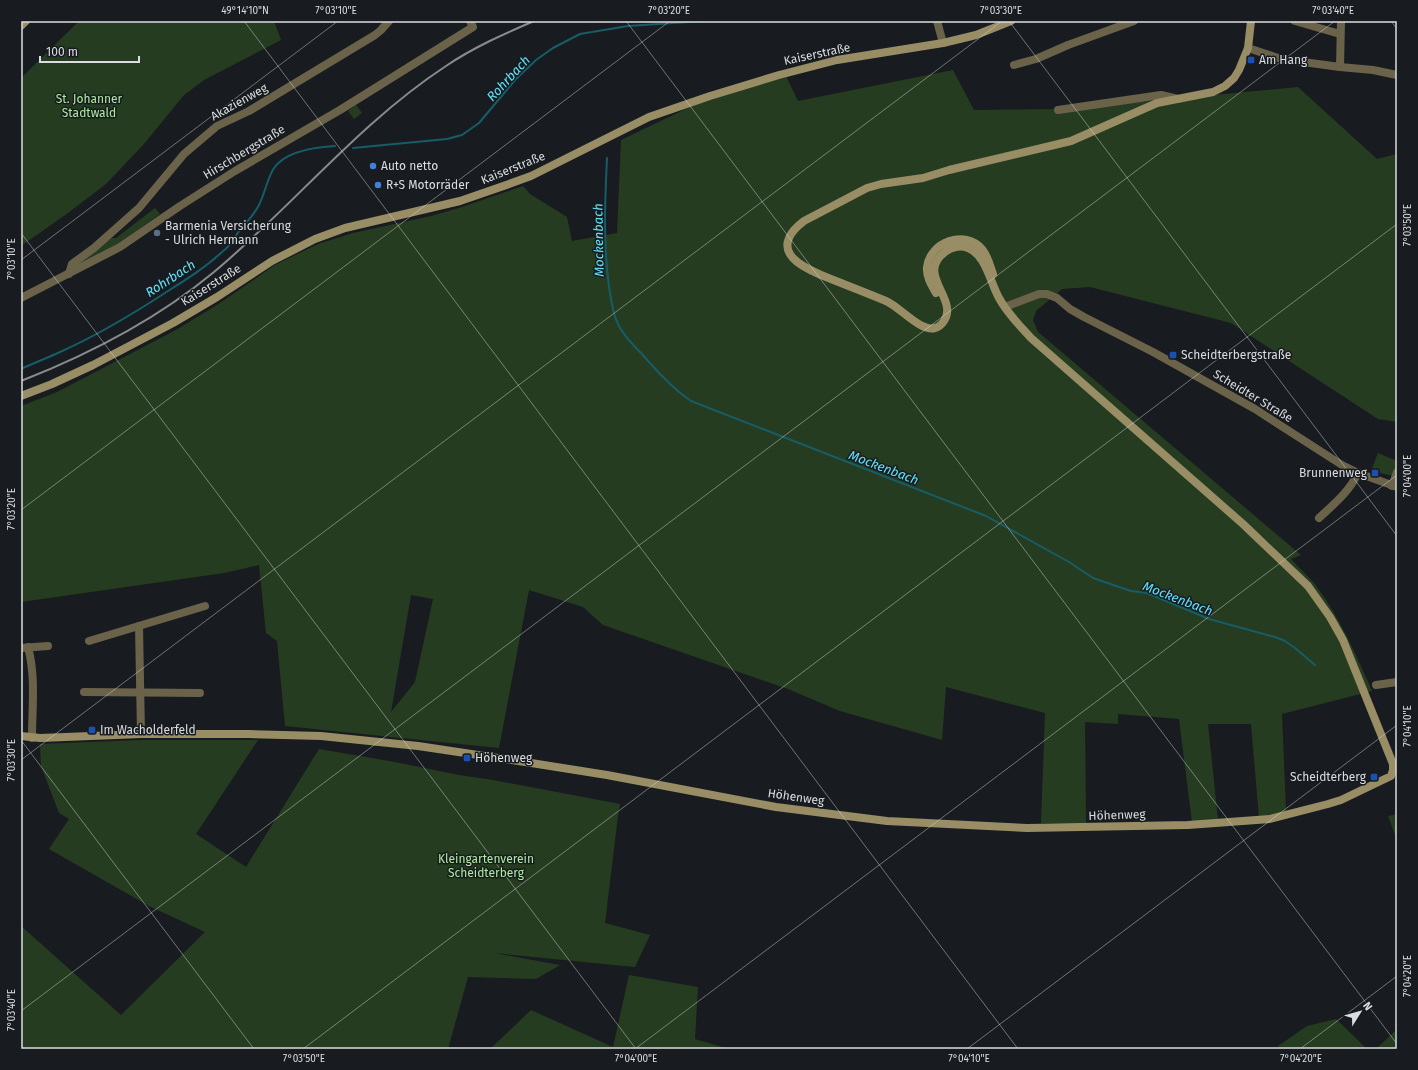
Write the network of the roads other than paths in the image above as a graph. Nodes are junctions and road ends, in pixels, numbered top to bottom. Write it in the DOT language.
graph roads {
  1 [pos="26,21"];
  2 [pos="389,21"];
  3 [pos="470,21"];
  4 [pos="937,21"];
  5 [pos="1011,21"];
  6 [pos="1134,21"];
  7 [pos="1251,21"];
  8 [pos="1295,21"];
  9 [pos="1341,21"];
  10 [pos="21,26"];
  11 [pos="1340,34"];
  12 [pos="943,43"];
  13 [pos="1248,48"];
  14 [pos="1014,65"];
  15 [pos="1340,67"];
  16 [pos="1397,75"];
  17 [pos="1182,99"];
  18 [pos="1058,110"];
  19 [pos="70,274"];
  20 [pos="21,298"];
  21 [pos="1005,307"];
  22 [pos="21,396"];
  23 [pos="1397,472"];
  24 [pos="1358,474"];
  25 [pos="1394,486"];
  26 [pos="1319,518"];
  27 [pos="205,606"];
  28 [pos="139,626"];
  29 [pos="89,641"];
  30 [pos="48,646"];
  31 [pos="24,647"];
  32 [pos="1397,682"];
  33 [pos="1376,685"];
  34 [pos="84,692"];
  35 [pos="140,693"];
  36 [pos="200,693"];
  37 [pos="141,734"];
  38 [pos="21,736"];
  39 [pos="32,738"];
  40 [pos="1395,775"];
  1 -- 10 [label="street"];
  2 -- 19 [label="street, Akazienweg"];
  3 -- 19 [label="street, Hirschbergstraße"];
  4 -- 12 [label="street"];
  5 -- 12 [label="street, Kaiserstraße"];
  6 -- 14 [label="street"];
  7 -- 13 [label="street"];
  8 -- 11 [label="street"];
  9 -- 11 [label="street"];
  11 -- 15 [label="street"];
  12 -- 22 [label="street, Kaiserstraße"];
  13 -- 15 [label="street"];
  13 -- 17 [label="street"];
  15 -- 16 [label="street"];
  17 -- 18 [label="street"];
  17 -- 21 [label="street"];
  19 -- 20 [label="street, Hirschbergstraße"];
  21 -- 24 [label="street, Scheidter Straße"];
  21 -- 40 [label="street"];
  23 -- 25 [label="street"];
  24 -- 25 [label="street, Scheidter Straße"];
  24 -- 26 [label="street"];
  27 -- 28 [label="street"];
  28 -- 29 [label="street"];
  28 -- 35 [label="street"];
  30 -- 31 [label="street"];
  31 -- 39 [label="street"];
  32 -- 33 [label="street"];
  34 -- 35 [label="street"];
  35 -- 36 [label="street"];
  35 -- 37 [label="street"];
  37 -- 39 [label="street, Höhenweg"];
  37 -- 40 [label="street, Höhenweg"];
  38 -- 39 [label="street, Höhenweg"];
}
